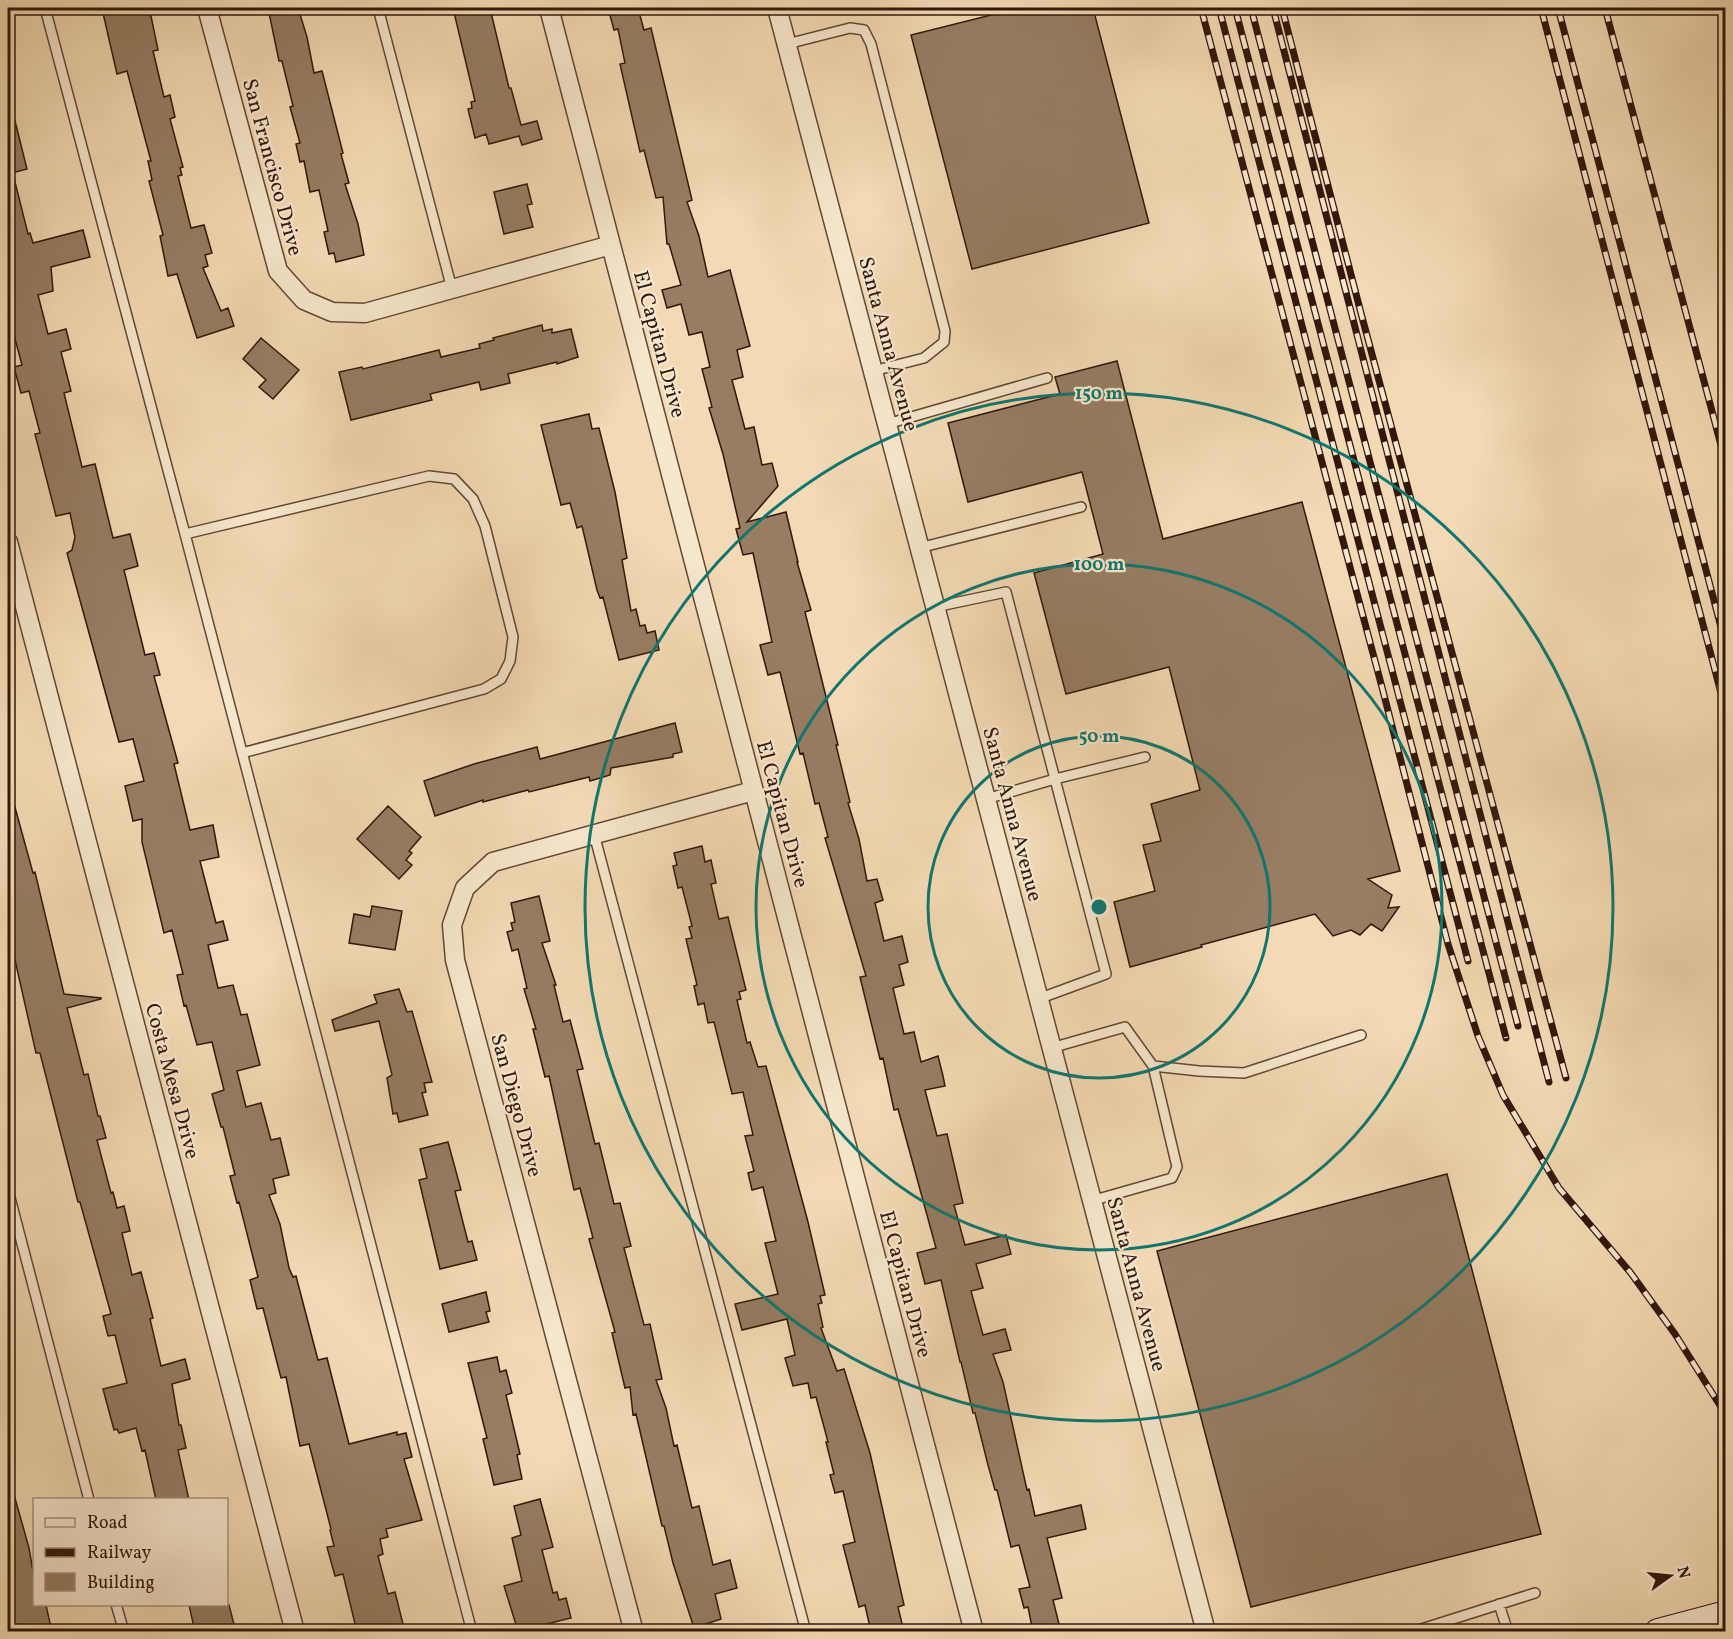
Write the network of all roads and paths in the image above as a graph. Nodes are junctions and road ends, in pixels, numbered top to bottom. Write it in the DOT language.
graph roads {
  1 [pos="45,8"];
  2 [pos="207,8"];
  3 [pos="378,8"];
  4 [pos="549,8"];
  5 [pos="777,8"];
  6 [pos="787,44"];
  7 [pos="611,245"];
  8 [pos="452,289"];
  9 [pos="873,371"];
  10 [pos="1047,378"];
  11 [pos="887,424"];
  12 [pos="1081,507"];
  13 [pos="185,534"];
  14 [pos="8,542"];
  15 [pos="919,548"];
  16 [pos="935,607"];
  17 [pos="242,753"];
  18 [pos="1145,757"];
  19 [pos="1054,779"];
  20 [pos="753,791"];
  21 [pos="986,799"];
  22 [pos="594,834"];
  23 [pos="1038,999"];
  24 [pos="1361,1035"];
  25 [pos="1051,1048"];
  26 [pos="1153,1066"];
  27 [pos="8,1190"];
  28 [pos="1091,1201"];
  29 [pos="88,1498"];
  30 [pos="1534,1593"];
  31 [pos="1499,1604"];
  32 [pos="117,1606"];
  33 [pos="1725,1614"];
  34 [pos="124,1632"];
  35 [pos="295,1632"];
  36 [pos="472,1632"];
  37 [pos="634,1632"];
  38 [pos="807,1632"];
  39 [pos="974,1632"];
  40 [pos="1206,1632"];
  41 [pos="1412,1632"];
  42 [pos="1509,1632"];
  43 [pos="1658,1632"];
  1 -- 13 [label="lane"];
  2 -- 8 [label="street, San Francisco Drive"];
  3 -- 8 [label="lane"];
  4 -- 7 [label="street, El Capitan Drive"];
  5 -- 6 [label="street, Santa Anna Avenue"];
  6 -- 9 [label="street, Santa Anna Avenue"];
  6 -- 9 [label="lane"];
  7 -- 8 [label="street, San Francisco Drive"];
  7 -- 20 [label="street, El Capitan Drive"];
  9 -- 11 [label="street, Santa Anna Avenue"];
  10 -- 11 [label="lane"];
  11 -- 15 [label="street, Santa Anna Avenue"];
  12 -- 15 [label="lane"];
  13 -- 17 [label="lane"];
  13 -- 17 [label="lane"];
  14 -- 35 [label="street, Costa Mesa Drive"];
  15 -- 16 [label="street, Santa Anna Avenue"];
  16 -- 19 [label="lane"];
  16 -- 21 [label="street, Santa Anna Avenue"];
  17 -- 36 [label="lane"];
  18 -- 19 [label="lane"];
  19 -- 21 [label="lane"];
  19 -- 23 [label="lane"];
  20 -- 22 [label="street, San Diego Drive"];
  20 -- 39 [label="street, El Capitan Drive"];
  21 -- 23 [label="street, Santa Anna Avenue"];
  22 -- 37 [label="street, San Diego Drive"];
  22 -- 38 [label="lane"];
  23 -- 25 [label="street, Santa Anna Avenue"];
  24 -- 26 [label="lane"];
  25 -- 26 [label="lane"];
  25 -- 28 [label="street, Santa Anna Avenue"];
  26 -- 28 [label="lane"];
  27 -- 29 [label="lane"];
  28 -- 40 [label="street, Santa Anna Avenue"];
  30 -- 31 [label="lane"];
  31 -- 41 [label="lane"];
  31 -- 42 [label="lane"];
  32 -- 34 [label="lane"];
  33 -- 43 [label="main road"];
}
